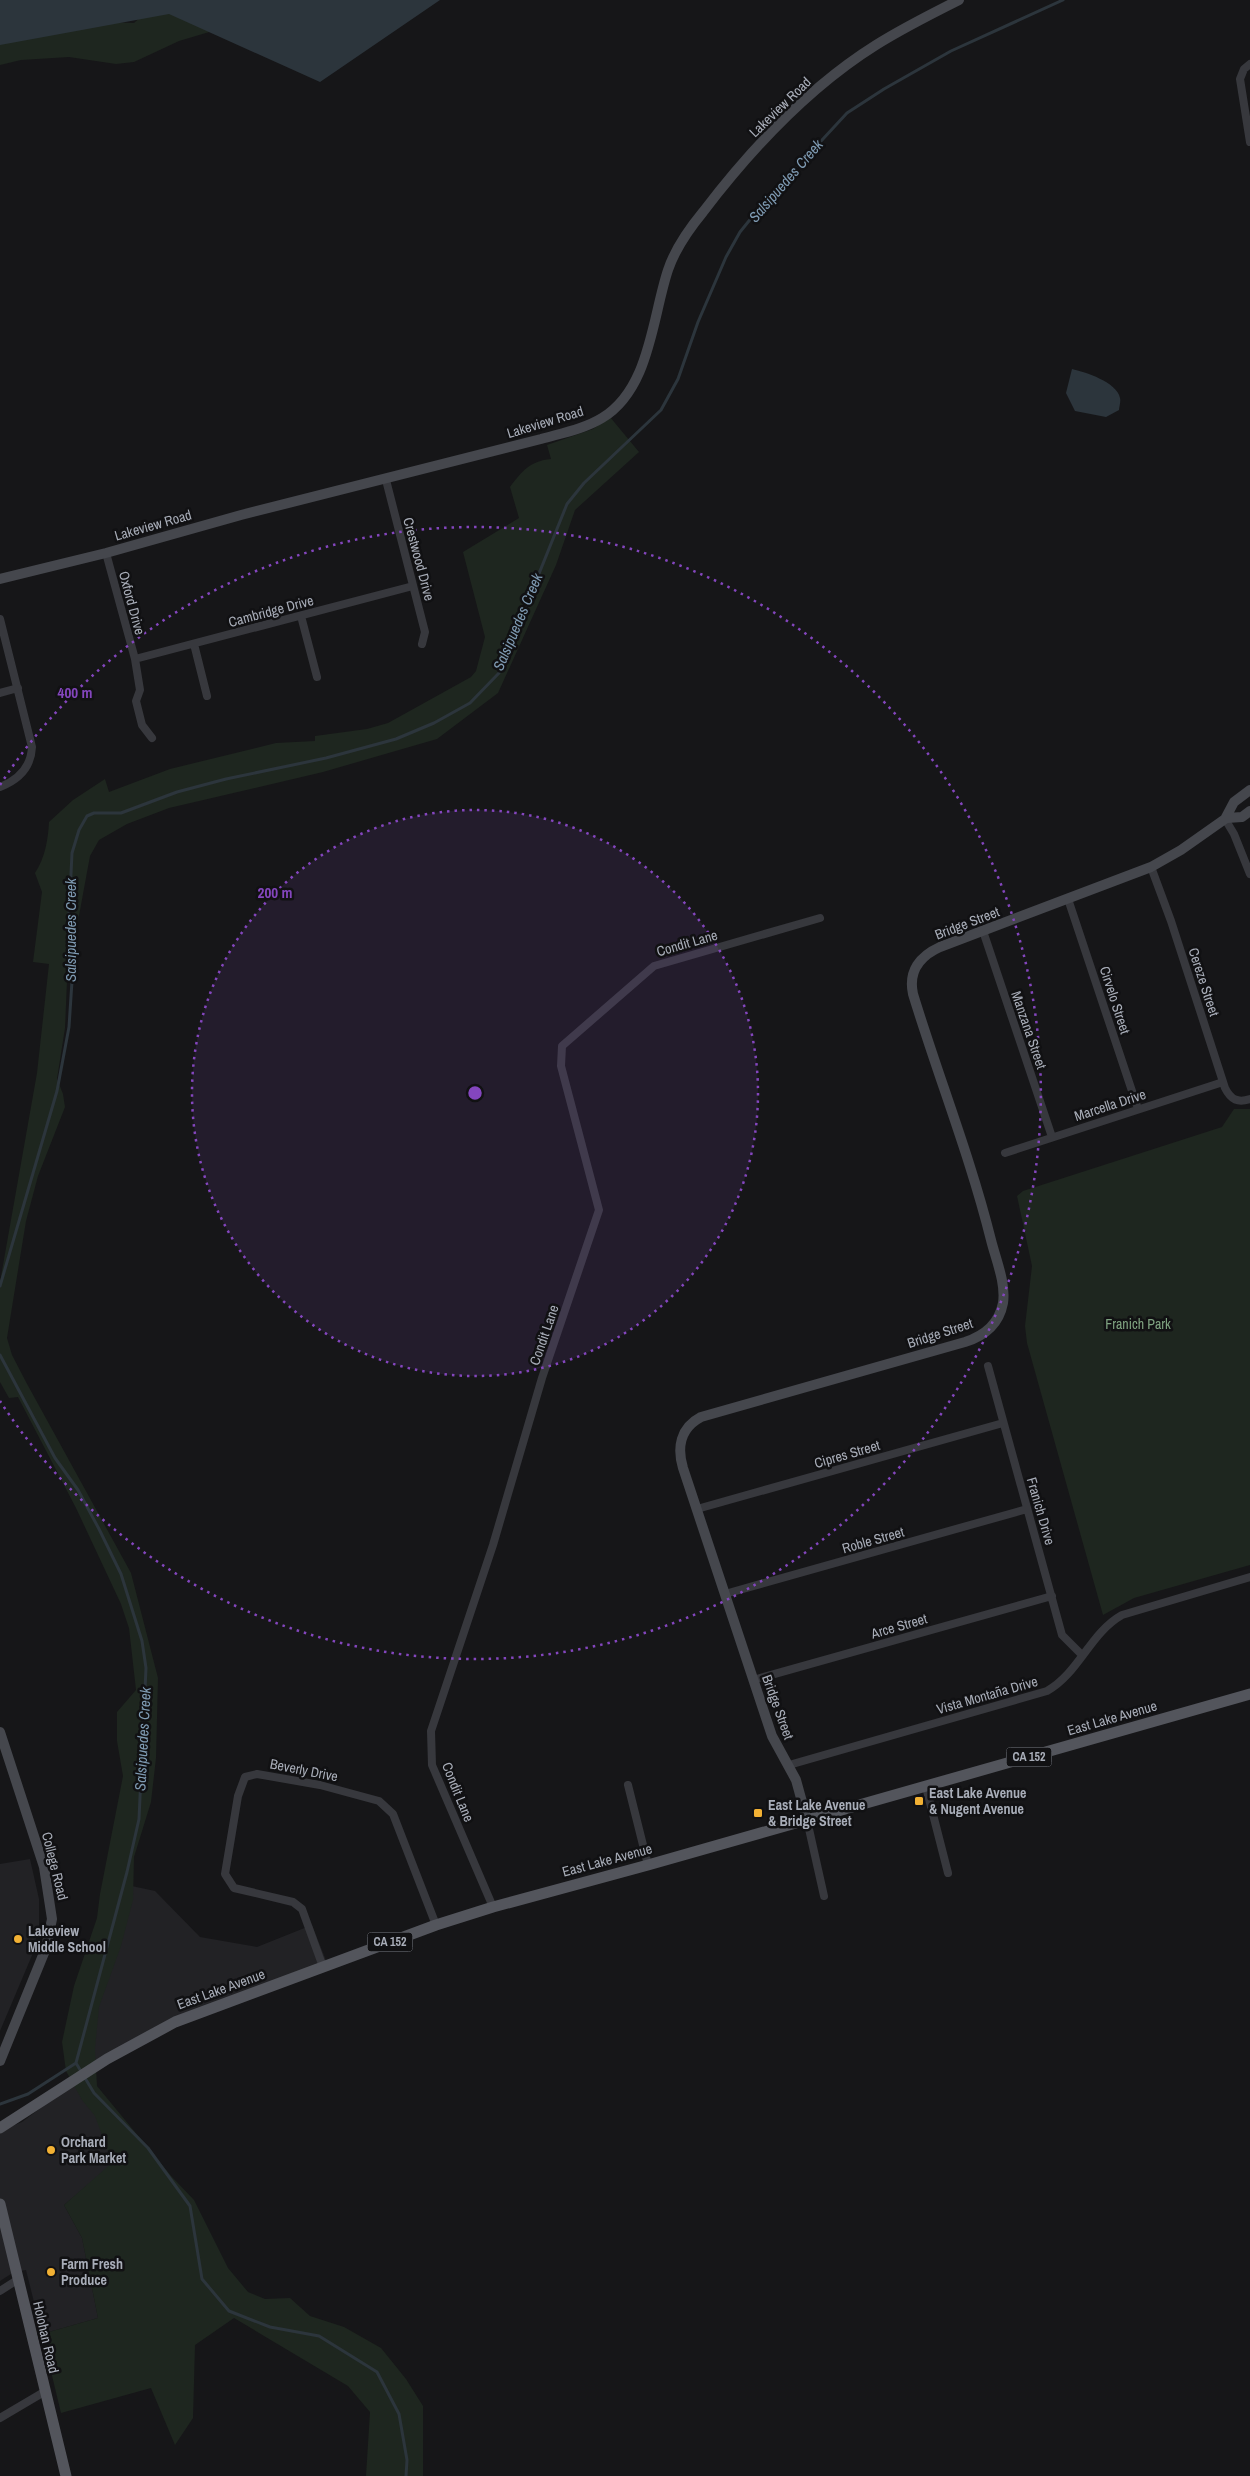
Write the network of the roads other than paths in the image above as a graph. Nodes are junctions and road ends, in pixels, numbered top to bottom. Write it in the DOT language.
graph roads {
  1 [pos="959,0"];
  2 [pos="1250,64"];
  3 [pos="1250,142"];
  4 [pos="386,480"];
  5 [pos="106,553"];
  6 [pos="0,578"];
  7 [pos="413,586"];
  8 [pos="301,616"];
  9 [pos="0,619"];
  10 [pos="194,644"];
  11 [pos="422,644"];
  12 [pos="135,660"];
  13 [pos="317,676"];
  14 [pos="18,688"];
  15 [pos="0,693"];
  16 [pos="207,696"];
  17 [pos="152,738"];
  18 [pos="0,787"];
  19 [pos="1250,790"];
  20 [pos="1250,812"];
  21 [pos="1226,819"];
  22 [pos="1151,867"];
  23 [pos="1250,874"];
  24 [pos="1068,899"];
  25 [pos="820,918"];
  26 [pos="983,931"];
  27 [pos="1223,1082"];
  28 [pos="1250,1099"];
  29 [pos="1138,1109"];
  30 [pos="1052,1138"];
  31 [pos="1005,1153"];
  32 [pos="988,1366"];
  33 [pos="1003,1423"];
  34 [pos="697,1509"];
  35 [pos="1027,1509"];
  36 [pos="1250,1576"];
  37 [pos="725,1594"];
  38 [pos="1052,1596"];
  39 [pos="1082,1655"];
  40 [pos="753,1680"];
  41 [pos="1250,1694"];
  42 [pos="0,1732"];
  43 [pos="789,1765"];
  44 [pos="628,1785"];
  45 [pos="926,1787"];
  46 [pos="807,1820"];
  47 [pos="648,1865"];
  48 [pos="948,1872"];
  49 [pos="824,1896"];
  50 [pos="493,1907"];
  51 [pos="436,1926"];
  52 [pos="323,1967"];
  53 [pos="0,2061"];
  54 [pos="0,2128"];
  55 [pos="0,2204"];
  56 [pos="18,2280"];
  57 [pos="0,2291"];
  58 [pos="44,2392"];
  59 [pos="0,2418"];
  60 [pos="66,2476"];
  1 -- 4 [label="street, Lakeview Road"];
  2 -- 3 [label="street"];
  4 -- 5 [label="street, Lakeview Road"];
  4 -- 7 [label="street, Crestwood Drive"];
  5 -- 6 [label="street, Lakeview Road"];
  5 -- 12 [label="street, Oxford Drive"];
  7 -- 8 [label="street, Cambridge Drive"];
  7 -- 11 [label="street, Crestwood Drive"];
  8 -- 10 [label="street, Cambridge Drive"];
  8 -- 13 [label="street"];
  9 -- 14 [label="street"];
  10 -- 12 [label="street, Cambridge Drive"];
  10 -- 16 [label="street"];
  12 -- 17 [label="street, Oxford Drive"];
  14 -- 15 [label="street"];
  14 -- 18 [label="street"];
  19 -- 21 [label="street, Bridge Street"];
  20 -- 21 [label="street, Bridge Street"];
  21 -- 22 [label="street, Bridge Street"];
  21 -- 23 [label="street"];
  22 -- 24 [label="street, Bridge Street"];
  22 -- 27 [label="street, Cereze Street"];
  24 -- 26 [label="street, Bridge Street"];
  24 -- 29 [label="street, Cirvelo Street"];
  25 -- 50 [label="street, Condit Lane"];
  26 -- 30 [label="street, Manzana Street"];
  26 -- 34 [label="street, Bridge Street"];
  27 -- 28 [label="street, Cereze Street"];
  27 -- 29 [label="street, Marcella Drive"];
  29 -- 30 [label="street, Marcella Drive"];
  30 -- 31 [label="street, Marcella Drive"];
  32 -- 33 [label="street, Franich Drive"];
  33 -- 34 [label="street, Cipres Street"];
  33 -- 35 [label="street, Franich Drive"];
  34 -- 37 [label="street, Bridge Street"];
  35 -- 37 [label="street, Roble Street"];
  35 -- 38 [label="street, Franich Drive"];
  36 -- 39 [label="street, Vista Montaña Drive"];
  37 -- 40 [label="street, Bridge Street"];
  38 -- 39 [label="street, Franich Drive"];
  38 -- 40 [label="street, Arce Street"];
  39 -- 43 [label="street, Vista Montaña Drive"];
  40 -- 43 [label="street, Bridge Street"];
  41 -- 45 [label="main road, East Lake Avenue / CA 152"];
  42 -- 53 [label="street, College Road"];
  43 -- 46 [label="street, Bridge Street"];
  44 -- 47 [label="street"];
  45 -- 46 [label="main road, East Lake Avenue / CA 152"];
  45 -- 48 [label="street"];
  46 -- 47 [label="main road, East Lake Avenue / CA 152"];
  46 -- 49 [label="street"];
  47 -- 50 [label="main road, East Lake Avenue / CA 152"];
  50 -- 51 [label="main road, East Lake Avenue / CA 152"];
  51 -- 52 [label="main road, East Lake Avenue / CA 152"];
  51 -- 52 [label="street, Beverly Drive"];
  52 -- 54 [label="main road, East Lake Avenue / CA 152"];
  55 -- 56 [label="main road, Holohan Road"];
  56 -- 57 [label="street"];
  56 -- 58 [label="main road, Holohan Road"];
  58 -- 59 [label="street"];
  58 -- 60 [label="main road, Holohan Road"];
}
